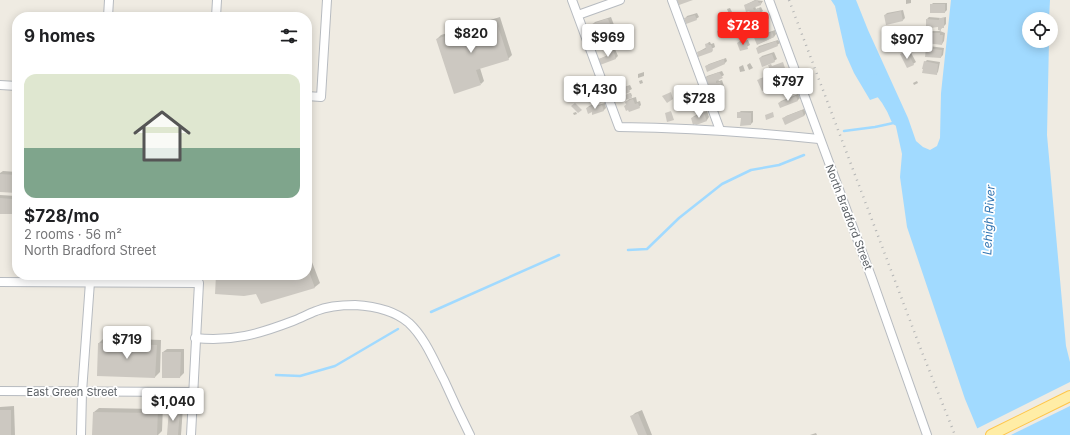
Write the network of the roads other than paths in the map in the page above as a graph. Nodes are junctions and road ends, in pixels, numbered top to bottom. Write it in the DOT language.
graph roads {
  1 [pos="109,0"];
  2 [pos="217,0"];
  3 [pos="327,0"];
  4 [pos="572,0"];
  5 [pos="620,0"];
  6 [pos="672,0"];
  7 [pos="769,0"];
  8 [pos="108,12"];
  9 [pos="216,12"];
  10 [pos="578,15"];
  11 [pos="0,85"];
  12 [pos="12,86"];
  13 [pos="312,96"];
  14 [pos="720,130"];
  15 [pos="819,139"];
  16 [pos="0,282"];
  17 [pos="90,282"];
  18 [pos="196,338"];
  19 [pos="0,392"];
  20 [pos="82,392"];
  21 [pos="193,392"];
  22 [pos="1070,396"];
  23 [pos="81,435"];
  24 [pos="191,435"];
  25 [pos="470,435"];
  26 [pos="927,435"];
  27 [pos="991,435"];
  1 -- 8 [label="street"];
  2 -- 9 [label="street"];
  3 -- 13 [label="street"];
  4 -- 10 [label="street"];
  5 -- 10 [label="street"];
  6 -- 14 [label="street"];
  7 -- 15 [label="street, North Bradford Street"];
  10 -- 14 [label="street"];
  11 -- 12 [label="street"];
  14 -- 15 [label="street"];
  15 -- 26 [label="street, North Bradford Street"];
  16 -- 17 [label="street"];
  17 -- 18 [label="street"];
  17 -- 20 [label="street"];
  18 -- 21 [label="street"];
  18 -- 25 [label="street"];
  19 -- 20 [label="street, East Green Street"];
  20 -- 21 [label="street, East Green Street"];
  20 -- 23 [label="street"];
  21 -- 24 [label="street"];
  22 -- 27 [label="main road"];
}
